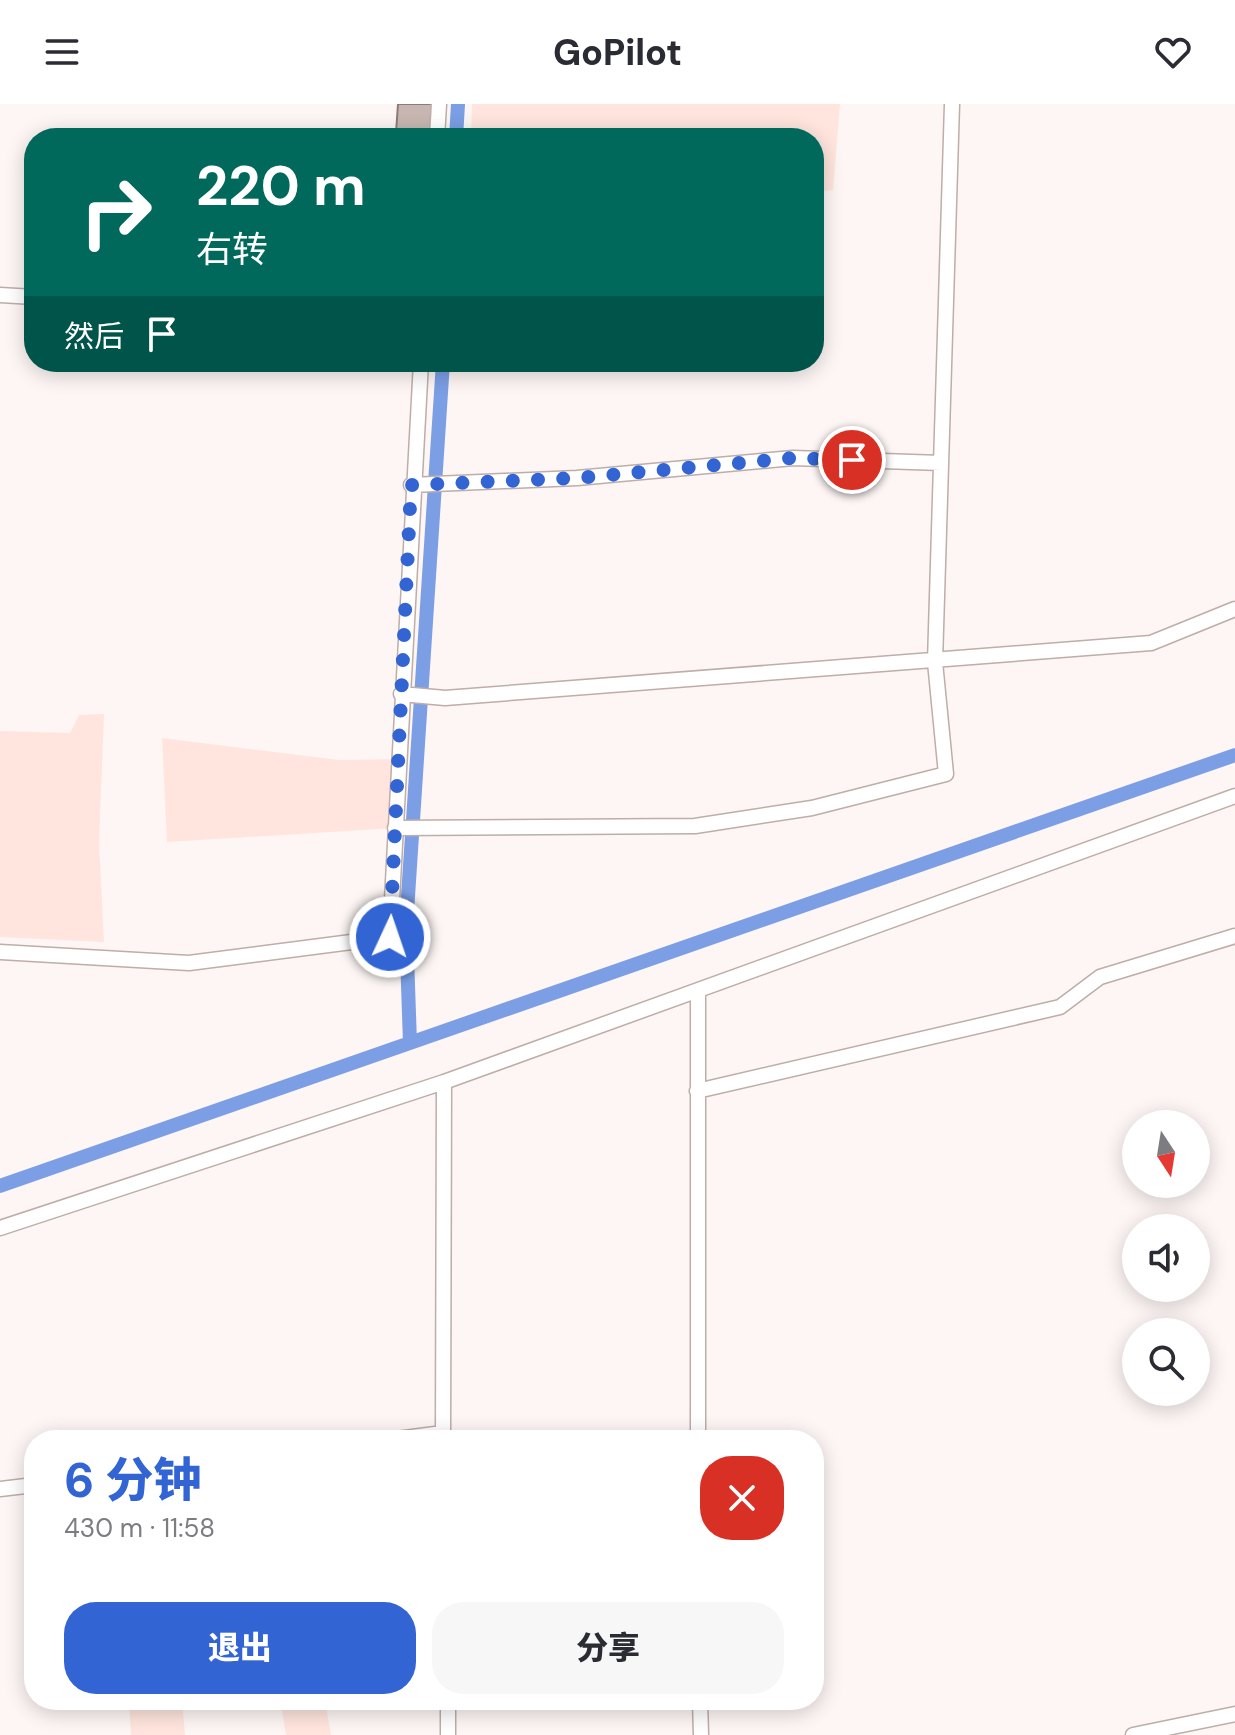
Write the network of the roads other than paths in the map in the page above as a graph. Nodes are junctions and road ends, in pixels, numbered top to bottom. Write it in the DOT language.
graph roads {
  1 [pos="439,104"];
  2 [pos="952,104"];
  3 [pos="438,128"];
  4 [pos="0,295"];
  5 [pos="24,296"];
  6 [pos="420,372"];
  7 [pos="941,463"];
  8 [pos="412,485"];
  9 [pos="1235,609"];
  10 [pos="935,659"];
  11 [pos="401,694"];
  12 [pos="1235,796"];
  13 [pos="395,828"];
  14 [pos="1235,936"];
  15 [pos="0,952"];
  16 [pos="698,992"];
  17 [pos="444,1082"];
  18 [pos="697,1091"];
  19 [pos="0,1228"];
  20 [pos="443,1430"];
  21 [pos="698,1430"];
  22 [pos="24,1486"];
  23 [pos="0,1489"];
  24 [pos="448,1710"];
  25 [pos="700,1710"];
  26 [pos="1235,1714"];
  27 [pos="448,1735"];
  28 [pos="701,1735"];
  29 [pos="1133,1735"];
  1 -- 3 [label="street"];
  2 -- 7 [label="street"];
  4 -- 5 [label="street"];
  6 -- 8 [label="street"];
  7 -- 8 [label="street"];
  7 -- 10 [label="street"];
  8 -- 11 [label="street"];
  9 -- 10 [label="street"];
  10 -- 11 [label="street"];
  10 -- 13 [label="street"];
  11 -- 13 [label="street"];
  12 -- 16 [label="street"];
  13 -- 15 [label="street"];
  14 -- 18 [label="street"];
  16 -- 17 [label="street"];
  16 -- 18 [label="street"];
  17 -- 19 [label="street"];
  17 -- 20 [label="street"];
  18 -- 21 [label="street"];
  22 -- 23 [label="street"];
  24 -- 27 [label="street"];
  25 -- 28 [label="street"];
  26 -- 29 [label="street"];
}
